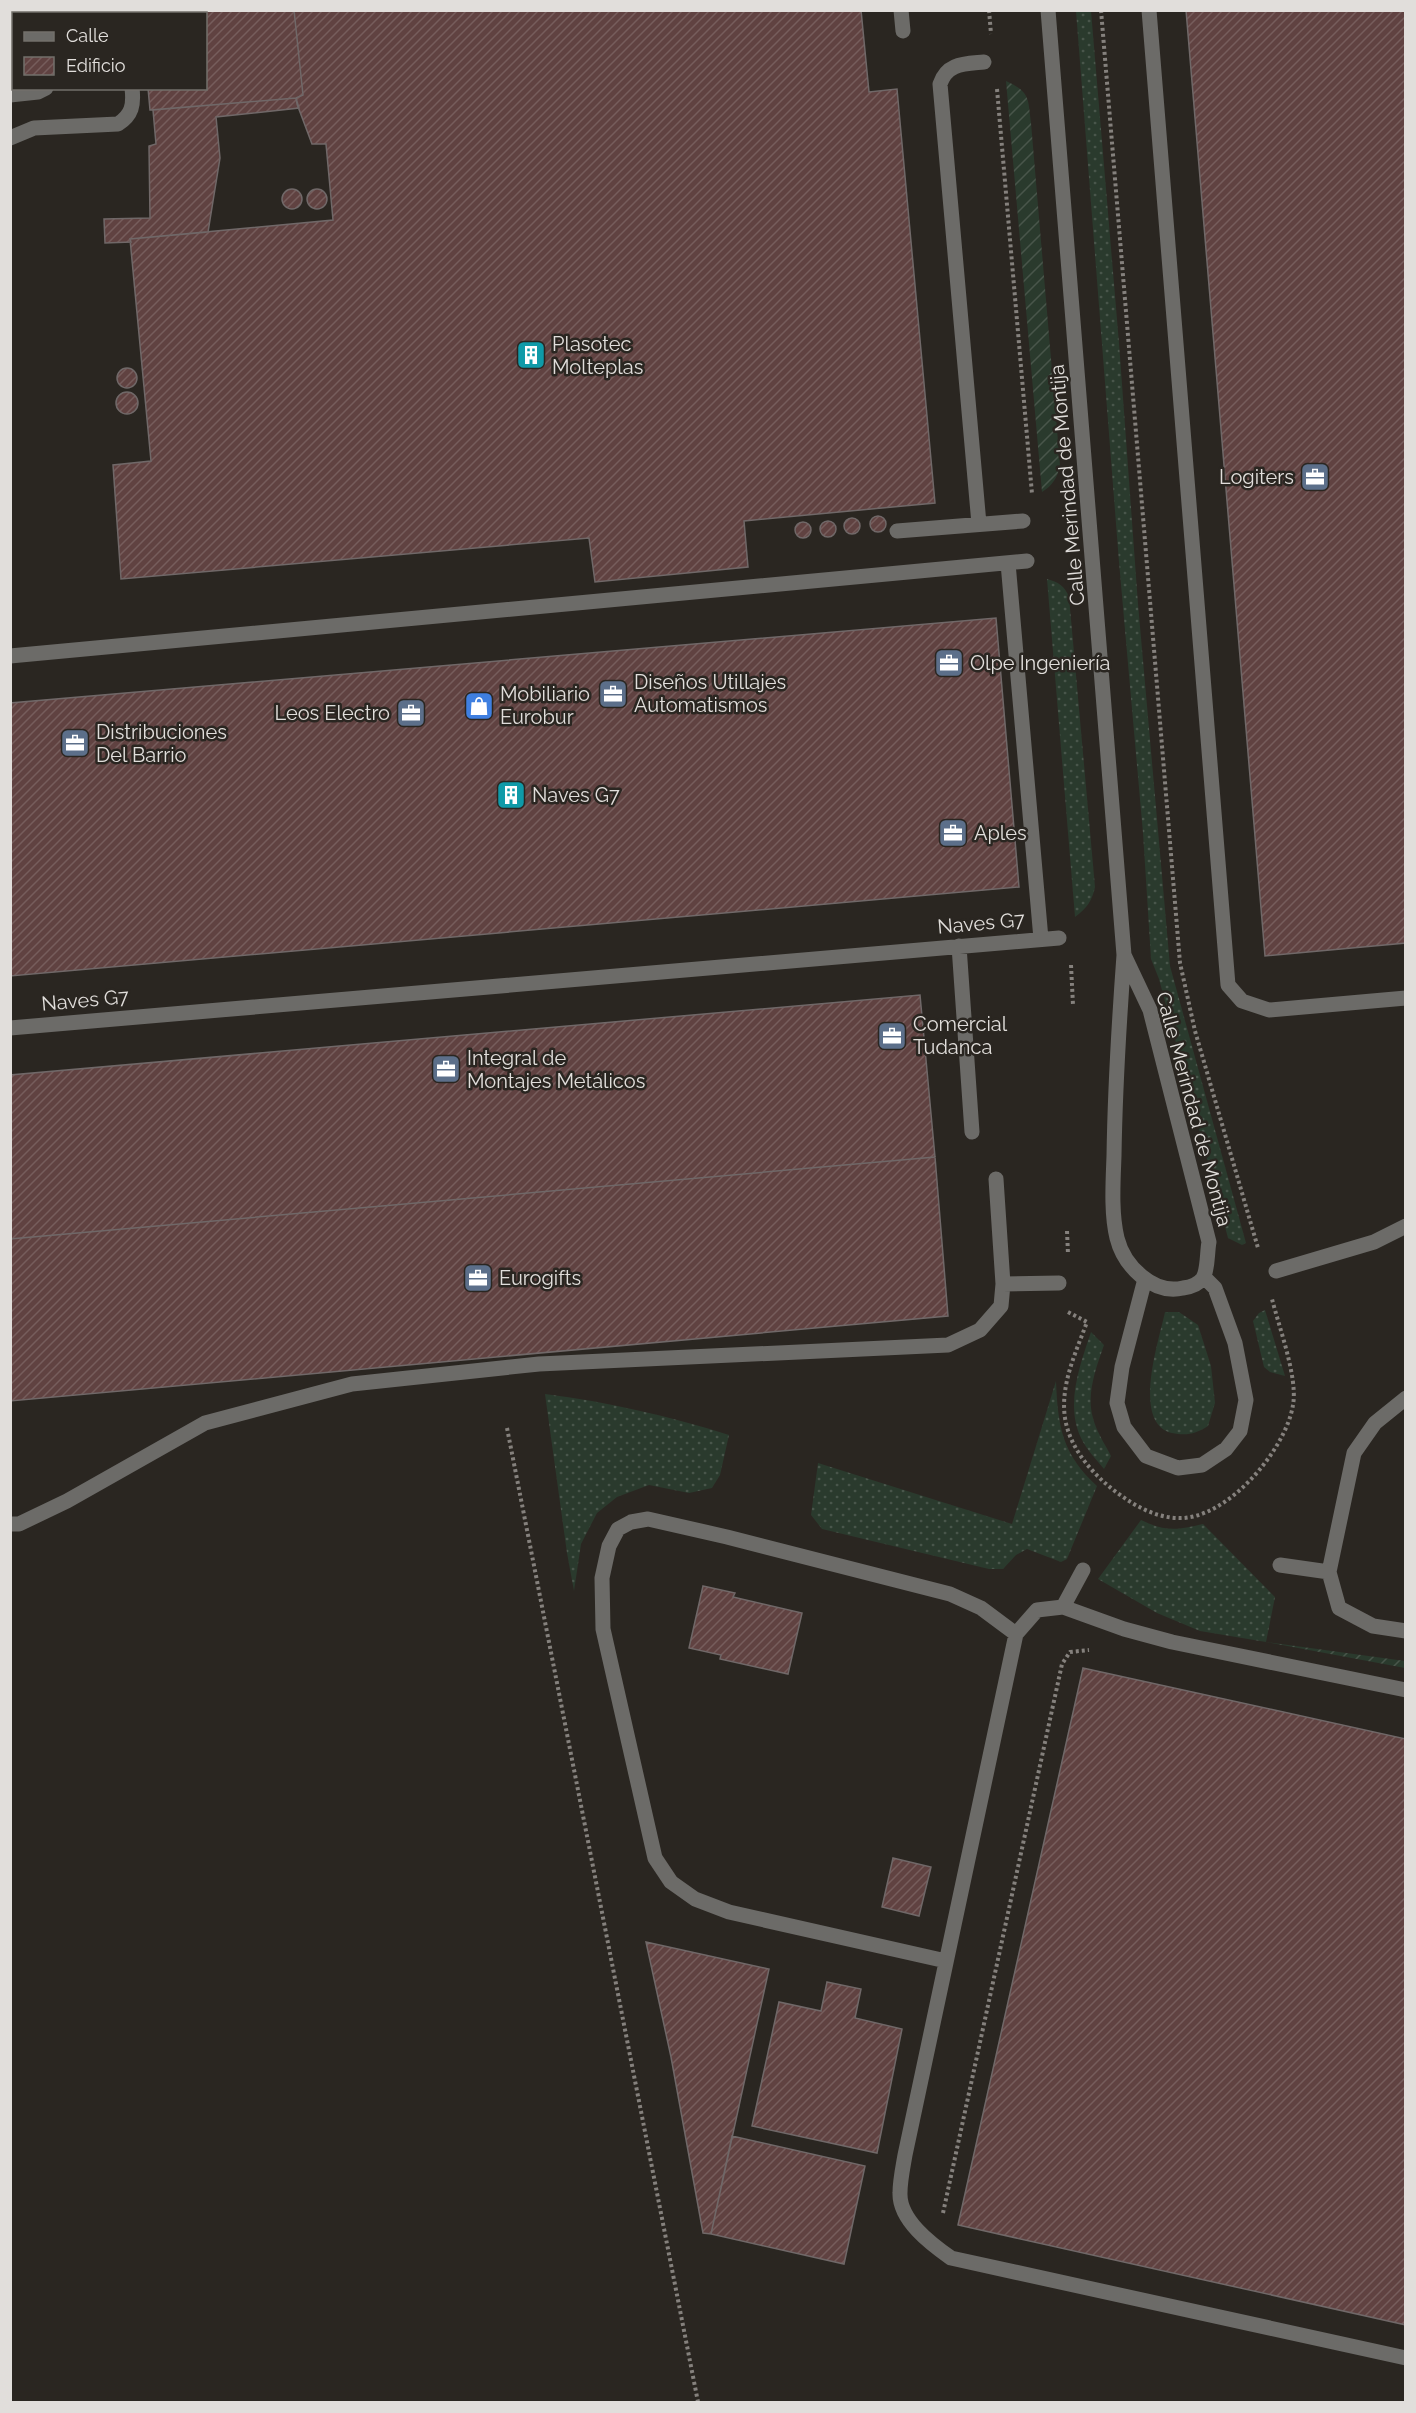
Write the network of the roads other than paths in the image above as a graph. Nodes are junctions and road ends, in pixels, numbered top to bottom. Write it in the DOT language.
graph roads {
  1 [pos="901,10"];
  2 [pos="1048,10"];
  3 [pos="1149,10"];
  4 [pos="903,31"];
  5 [pos="984,62"];
  6 [pos="42,90"];
  7 [pos="132,90"];
  8 [pos="10,95"];
  9 [pos="10,138"];
  10 [pos="1023,521"];
  11 [pos="979,524"];
  12 [pos="897,531"];
  13 [pos="1027,561"];
  14 [pos="1008,563"];
  15 [pos="10,656"];
  16 [pos="1059,938"];
  17 [pos="1041,939"];
  18 [pos="959,946"];
  19 [pos="1124,956"];
  20 [pos="1406,998"];
  21 [pos="10,1028"];
  22 [pos="972,1132"];
  23 [pos="996,1179"];
  24 [pos="1406,1226"];
  25 [pos="1276,1271"];
  26 [pos="1204,1277"];
  27 [pos="1145,1279"];
  28 [pos="1059,1283"];
  29 [pos="1003,1284"];
  30 [pos="1406,1398"];
  31 [pos="10,1524"];
  32 [pos="1280,1565"];
  33 [pos="1083,1570"];
  34 [pos="1329,1572"];
  35 [pos="1063,1607"];
  36 [pos="1406,1631"];
  37 [pos="1016,1634"];
  38 [pos="1406,1690"];
  39 [pos="946,1961"];
  40 [pos="1406,2358"];
  1 -- 4 [label="street"];
  2 -- 19 [label="street, Calle Merindad de Montija"];
  3 -- 20 [label="street"];
  5 -- 11 [label="street"];
  6 -- 8 [label="street"];
  7 -- 9 [label="street"];
  10 -- 11 [label="street"];
  11 -- 12 [label="street"];
  13 -- 14 [label="street"];
  14 -- 15 [label="street"];
  14 -- 17 [label="street"];
  16 -- 17 [label="street, Naves G7"];
  17 -- 18 [label="street, Naves G7"];
  18 -- 21 [label="street, Naves G7"];
  18 -- 22 [label="street"];
  19 -- 26 [label="street, Calle Merindad de Montija"];
  19 -- 27 [label="street, Calle Merindad de Montija"];
  23 -- 29 [label="street"];
  24 -- 25 [label="street"];
  26 -- 27 [label="street, Calle Merindad de Montija"];
  26 -- 27 [label="street"];
  28 -- 29 [label="street"];
  29 -- 31 [label="street"];
  30 -- 34 [label="street"];
  32 -- 34 [label="street"];
  33 -- 35 [label="street"];
  34 -- 36 [label="street"];
  35 -- 37 [label="street"];
  35 -- 38 [label="street"];
  37 -- 39 [label="street"];
  37 -- 39 [label="street"];
  39 -- 40 [label="street"];
}
